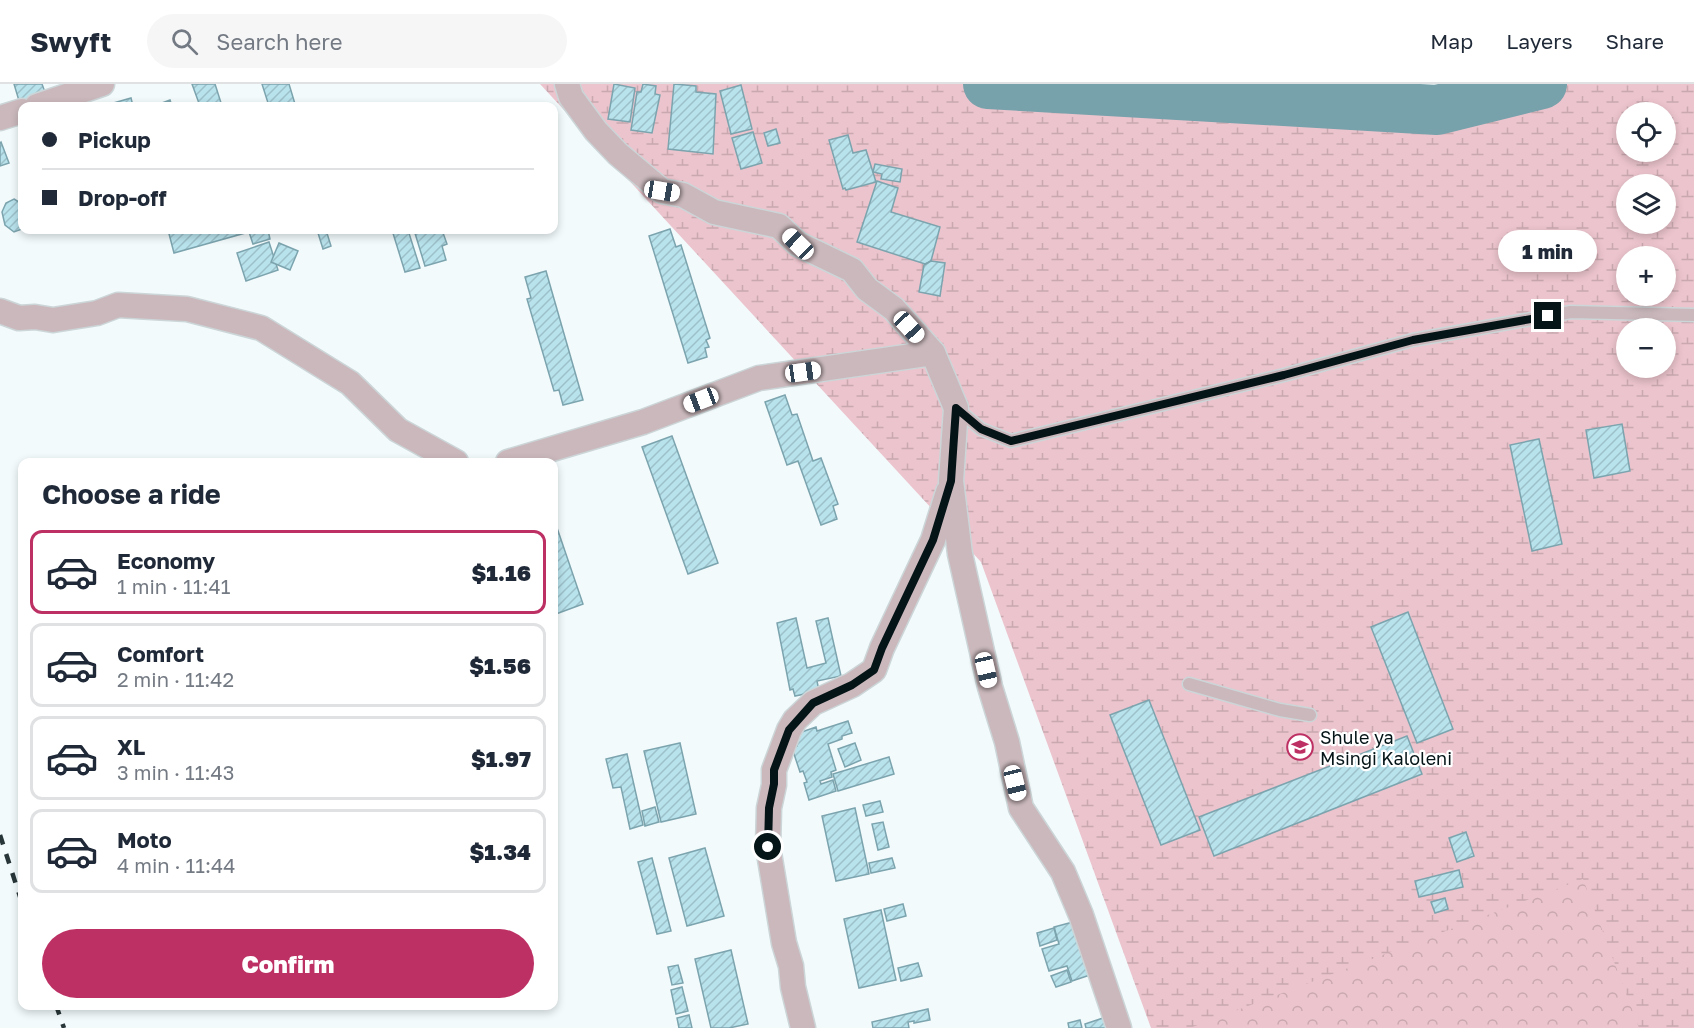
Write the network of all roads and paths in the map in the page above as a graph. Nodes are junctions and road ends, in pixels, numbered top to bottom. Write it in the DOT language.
graph roads {
  1 [pos="102,84"];
  2 [pos="576,88"];
  3 [pos="49,102"];
  4 [pos="18,112"];
  5 [pos="0,118"];
  6 [pos="0,311"];
  7 [pos="1694,315"];
  8 [pos="933,353"];
  9 [pos="956,408"];
  10 [pos="449,458"];
  11 [pos="522,458"];
  12 [pos="951,481"];
  13 [pos="1189,684"];
  14 [pos="1310,715"];
  15 [pos="802,1028"];
  16 [pos="1119,1028"];
  1 -- 3 [label="street"];
  2 -- 8 [label="street"];
  4 -- 5 [label="street"];
  6 -- 10 [label="street"];
  7 -- 9 [label="lane"];
  8 -- 9 [label="street"];
  8 -- 11 [label="street"];
  9 -- 12 [label="street"];
  12 -- 15 [label="street"];
  12 -- 16 [label="street"];
  13 -- 14 [label="lane"];
}
